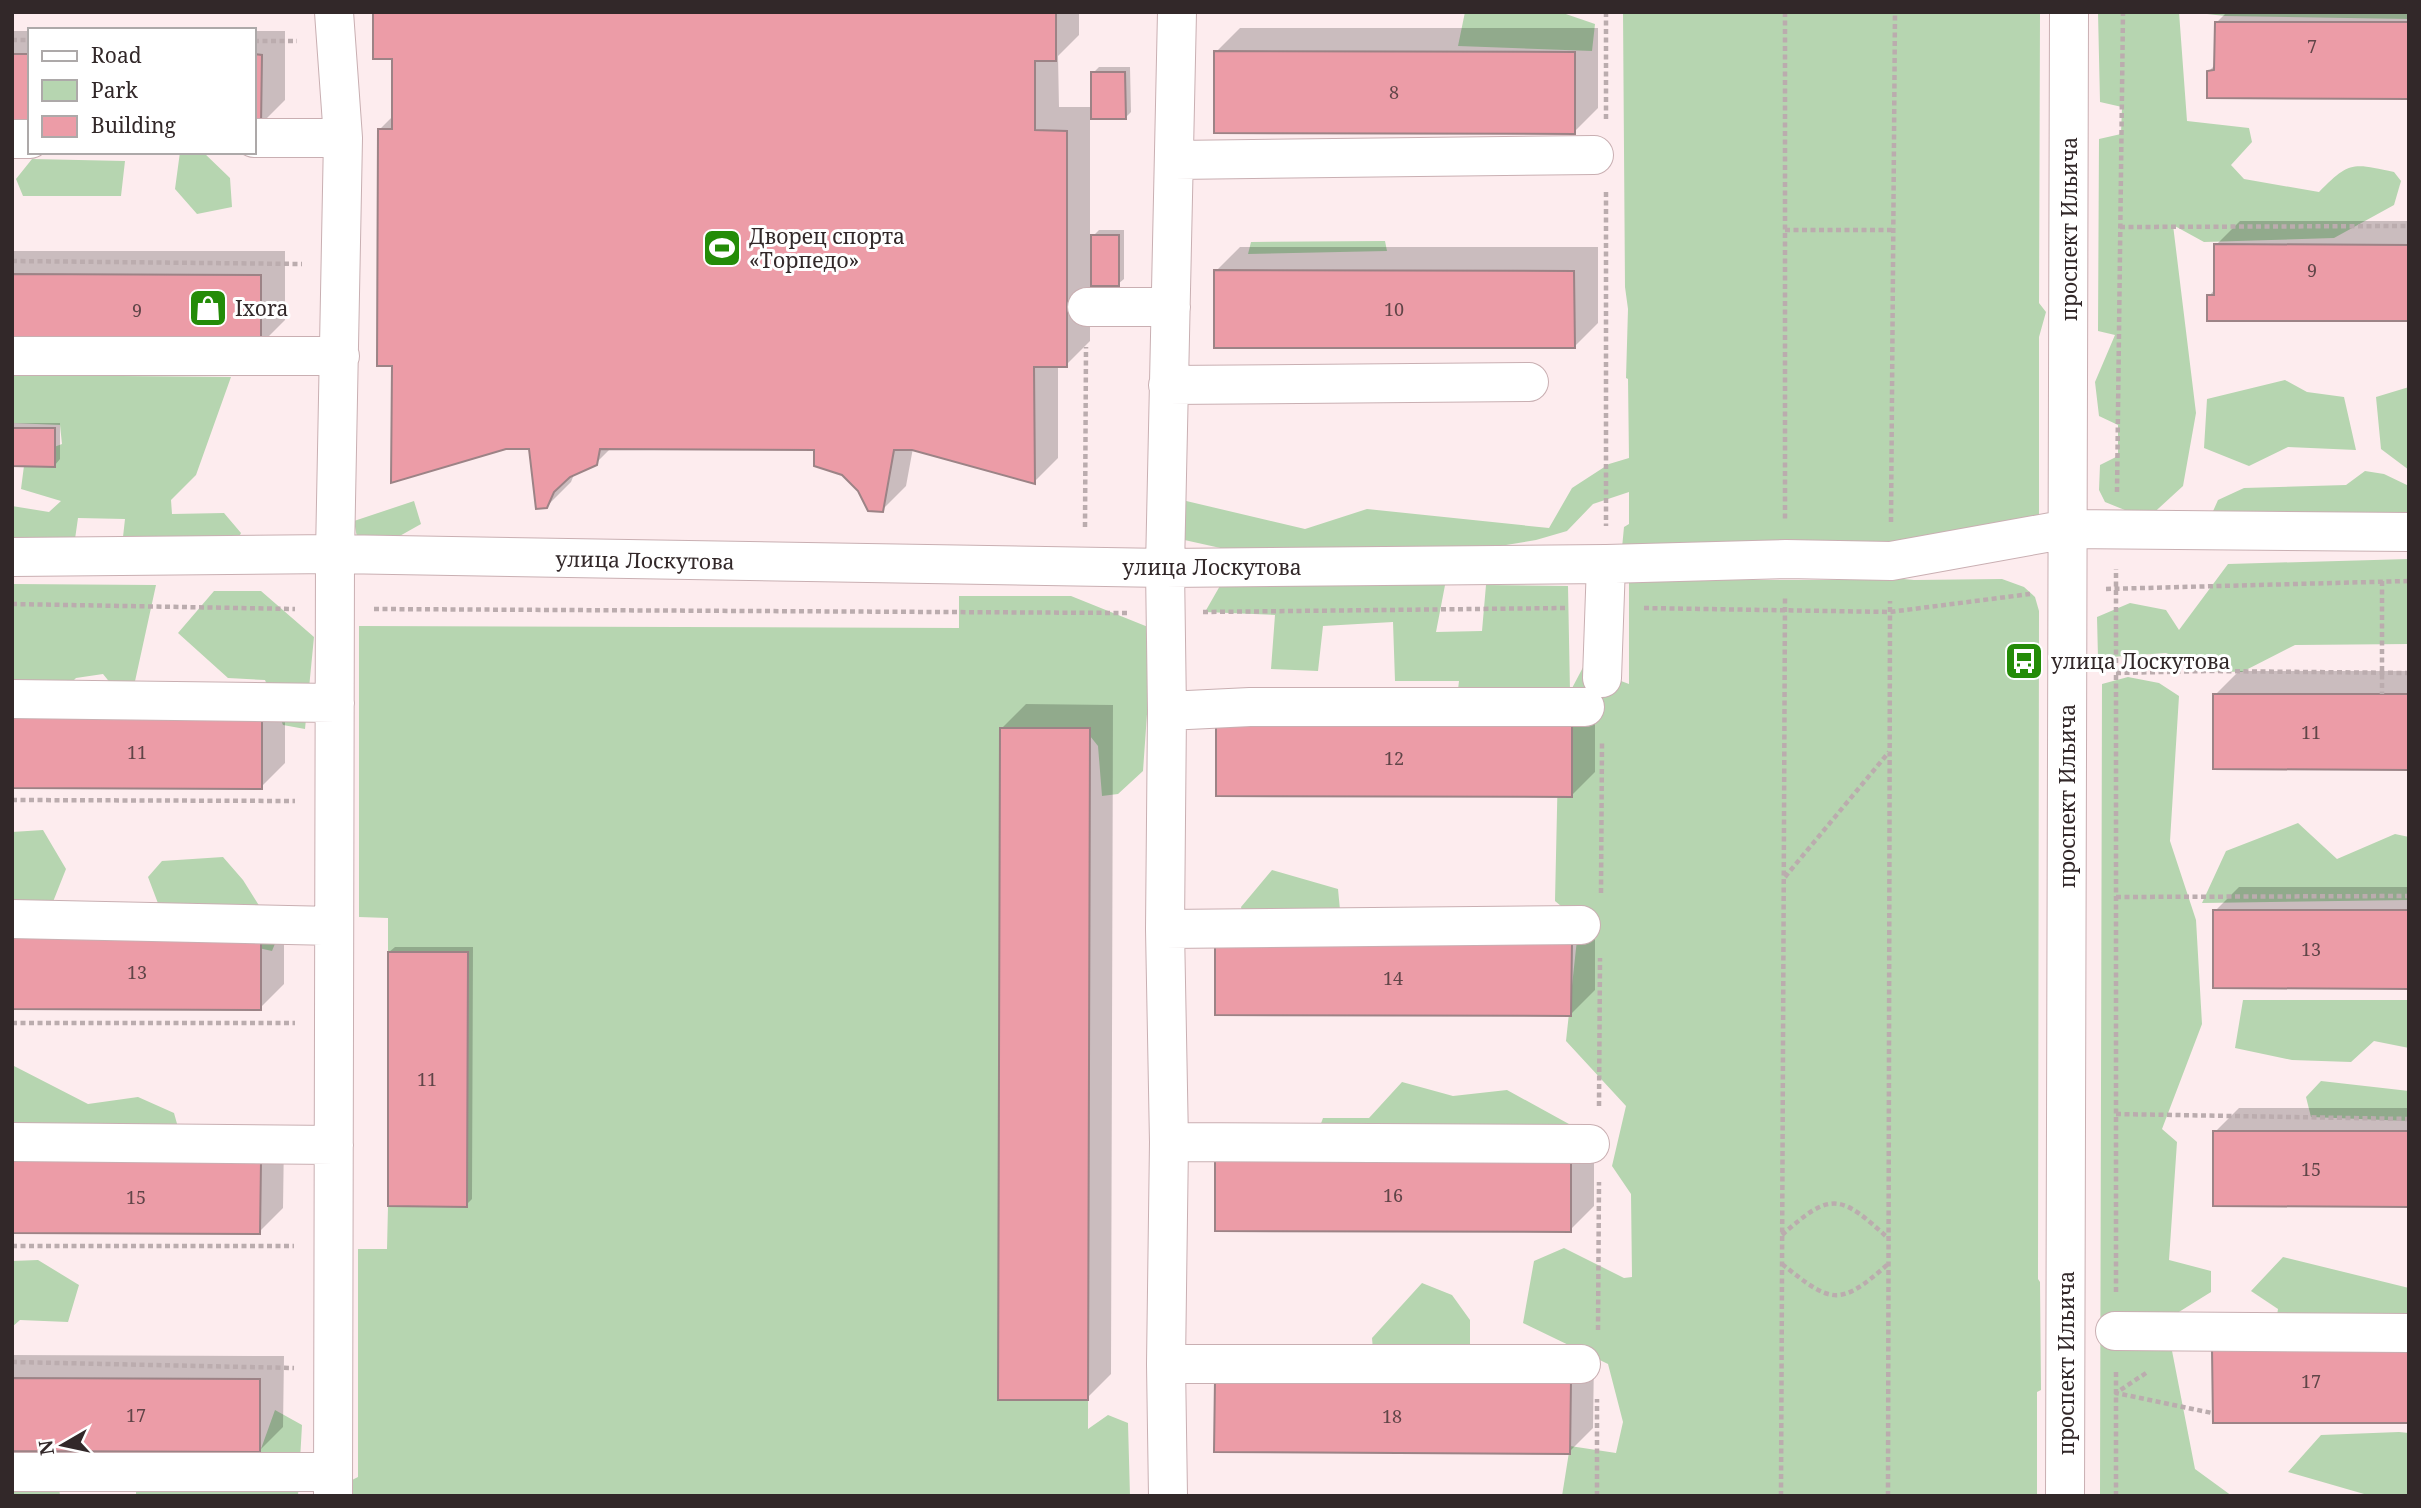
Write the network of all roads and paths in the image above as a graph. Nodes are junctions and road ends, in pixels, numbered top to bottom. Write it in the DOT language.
graph roads {
  1 [pos="334,12"];
  2 [pos="1177,12"];
  3 [pos="1606,12"];
  4 [pos="1785,12"];
  5 [pos="1895,12"];
  6 [pos="2069,12"];
  7 [pos="2123,12"];
  8 [pos="256,138"];
  9 [pos="343,138"];
  10 [pos="1600,139"];
  11 [pos="1175,160"];
  12 [pos="1606,192"];
  13 [pos="2409,226"];
  14 [pos="2120,227"];
  15 [pos="1785,230"];
  16 [pos="1893,230"];
  17 [pos="12,261"];
  18 [pos="341,264"];
  19 [pos="1087,307"];
  20 [pos="1171,307"];
  21 [pos="12,356"];
  22 [pos="340,356"];
  23 [pos="1529,382"];
  24 [pos="1168,385"];
  25 [pos="2117,504"];
  26 [pos="2068,529"];
  27 [pos="2409,532"];
  28 [pos="335,554"];
  29 [pos="12,557"];
  30 [pos="1786,559"];
  31 [pos="1891,561"];
  32 [pos="1606,564"];
  33 [pos="1085,567"];
  34 [pos="2116,567"];
  35 [pos="1165,568"];
  36 [pos="2382,581"];
  37 [pos="2409,581"];
  38 [pos="2098,589"];
  39 [pos="2116,589"];
  40 [pos="2041,592"];
  41 [pos="12,604"];
  42 [pos="1604,607"];
  43 [pos="335,609"];
  44 [pos="1785,609"];
  45 [pos="1890,612"];
  46 [pos="1166,613"];
  47 [pos="2116,673"];
  48 [pos="2382,673"];
  49 [pos="2409,673"];
  50 [pos="1593,692"];
  51 [pos="2382,694"];
  52 [pos="12,699"];
  53 [pos="335,703"];
  54 [pos="1167,711"];
  55 [pos="1890,751"];
  56 [pos="12,800"];
  57 [pos="335,801"];
  58 [pos="1784,877"];
  59 [pos="2409,896"];
  60 [pos="2116,897"];
  61 [pos="12,919"];
  62 [pos="334,926"];
  63 [pos="1594,927"];
  64 [pos="1165,929"];
  65 [pos="12,1023"];
  66 [pos="334,1023"];
  67 [pos="2116,1114"];
  68 [pos="2409,1119"];
  69 [pos="12,1142"];
  70 [pos="1169,1142"];
  71 [pos="1596,1143"];
  72 [pos="334,1145"];
  73 [pos="1782,1235"];
  74 [pos="1889,1238"];
  75 [pos="12,1246"];
  76 [pos="333,1246"];
  77 [pos="1781,1264"];
  78 [pos="1888,1264"];
  79 [pos="2115,1331"];
  80 [pos="2409,1333"];
  81 [pos="1589,1354"];
  82 [pos="12,1362"];
  83 [pos="1166,1363"];
  84 [pos="333,1368"];
  85 [pos="2151,1370"];
  86 [pos="2116,1393"];
  87 [pos="1597,1399"];
  88 [pos="2212,1413"];
  89 [pos="12,1472"];
  90 [pos="333,1484"];
  91 [pos="1168,1496"];
  92 [pos="1597,1496"];
  93 [pos="1781,1496"];
  94 [pos="1888,1496"];
  95 [pos="2065,1496"];
  96 [pos="2116,1496"];
  1 -- 9 [label="street"];
  2 -- 11 [label="street"];
  3 -- 10 [label="path"];
  4 -- 15 [label="path"];
  5 -- 16 [label="path"];
  6 -- 26 [label="street, проспект Ильича"];
  7 -- 14 [label="path"];
  8 -- 9 [label="street"];
  9 -- 18 [label="street"];
  10 -- 11 [label="street"];
  11 -- 20 [label="street"];
  12 -- 32 [label="path"];
  13 -- 14 [label="path"];
  14 -- 25 [label="path"];
  15 -- 16 [label="path"];
  15 -- 30 [label="path"];
  16 -- 31 [label="path"];
  17 -- 18 [label="path"];
  18 -- 22 [label="street"];
  19 -- 20 [label="street"];
  19 -- 33 [label="path"];
  20 -- 24 [label="street"];
  21 -- 22 [label="street"];
  22 -- 28 [label="street"];
  23 -- 24 [label="street"];
  24 -- 35 [label="street"];
  26 -- 27 [label="street, улица Лоскутова"];
  26 -- 31 [label="street, улица Лоскутова"];
  26 -- 95 [label="street, проспект Ильича"];
  28 -- 29 [label="street, улица Лоскутова"];
  28 -- 33 [label="street, улица Лоскутова"];
  28 -- 43 [label="street"];
  30 -- 31 [label="street, улица Лоскутова"];
  30 -- 32 [label="street, улица Лоскутова"];
  30 -- 44 [label="path"];
  31 -- 45 [label="path"];
  32 -- 35 [label="street, улица Лоскутова"];
  32 -- 42 [label="street"];
  33 -- 35 [label="street, улица Лоскутова"];
  34 -- 39 [label="path"];
  35 -- 46 [label="street"];
  36 -- 37 [label="path"];
  36 -- 39 [label="path"];
  36 -- 48 [label="path"];
  38 -- 39 [label="path"];
  39 -- 47 [label="path"];
  40 -- 45 [label="path"];
  41 -- 43 [label="path"];
  42 -- 44 [label="path"];
  42 -- 46 [label="path"];
  42 -- 50 [label="street"];
  43 -- 46 [label="path"];
  43 -- 53 [label="street"];
  44 -- 45 [label="path"];
  44 -- 58 [label="path"];
  45 -- 55 [label="path"];
  46 -- 54 [label="street"];
  47 -- 48 [label="path"];
  47 -- 60 [label="path"];
  48 -- 49 [label="path"];
  48 -- 51 [label="path"];
  50 -- 54 [label="street"];
  50 -- 63 [label="path"];
  52 -- 53 [label="street"];
  53 -- 57 [label="street"];
  54 -- 64 [label="street"];
  55 -- 58 [label="path"];
  55 -- 74 [label="path"];
  56 -- 57 [label="path"];
  57 -- 62 [label="street"];
  58 -- 73 [label="path"];
  59 -- 60 [label="path"];
  60 -- 67 [label="path"];
  61 -- 62 [label="street"];
  62 -- 66 [label="street"];
  63 -- 64 [label="street"];
  63 -- 71 [label="path"];
  64 -- 70 [label="street"];
  65 -- 66 [label="path"];
  66 -- 72 [label="street"];
  67 -- 68 [label="path"];
  67 -- 79 [label="path"];
  69 -- 72 [label="street"];
  70 -- 71 [label="street"];
  70 -- 83 [label="street"];
  71 -- 81 [label="path"];
  72 -- 76 [label="street"];
  73 -- 74 [label="path"];
  73 -- 77 [label="path"];
  74 -- 78 [label="path"];
  75 -- 76 [label="path"];
  76 -- 84 [label="street"];
  77 -- 78 [label="path"];
  77 -- 93 [label="path"];
  78 -- 94 [label="path"];
  79 -- 80 [label="street"];
  79 -- 86 [label="path"];
  81 -- 83 [label="street"];
  82 -- 84 [label="path"];
  83 -- 91 [label="street"];
  84 -- 90 [label="street"];
  85 -- 86 [label="path"];
  86 -- 88 [label="path"];
  86 -- 96 [label="path"];
  87 -- 92 [label="path"];
  89 -- 90 [label="street"];
}
